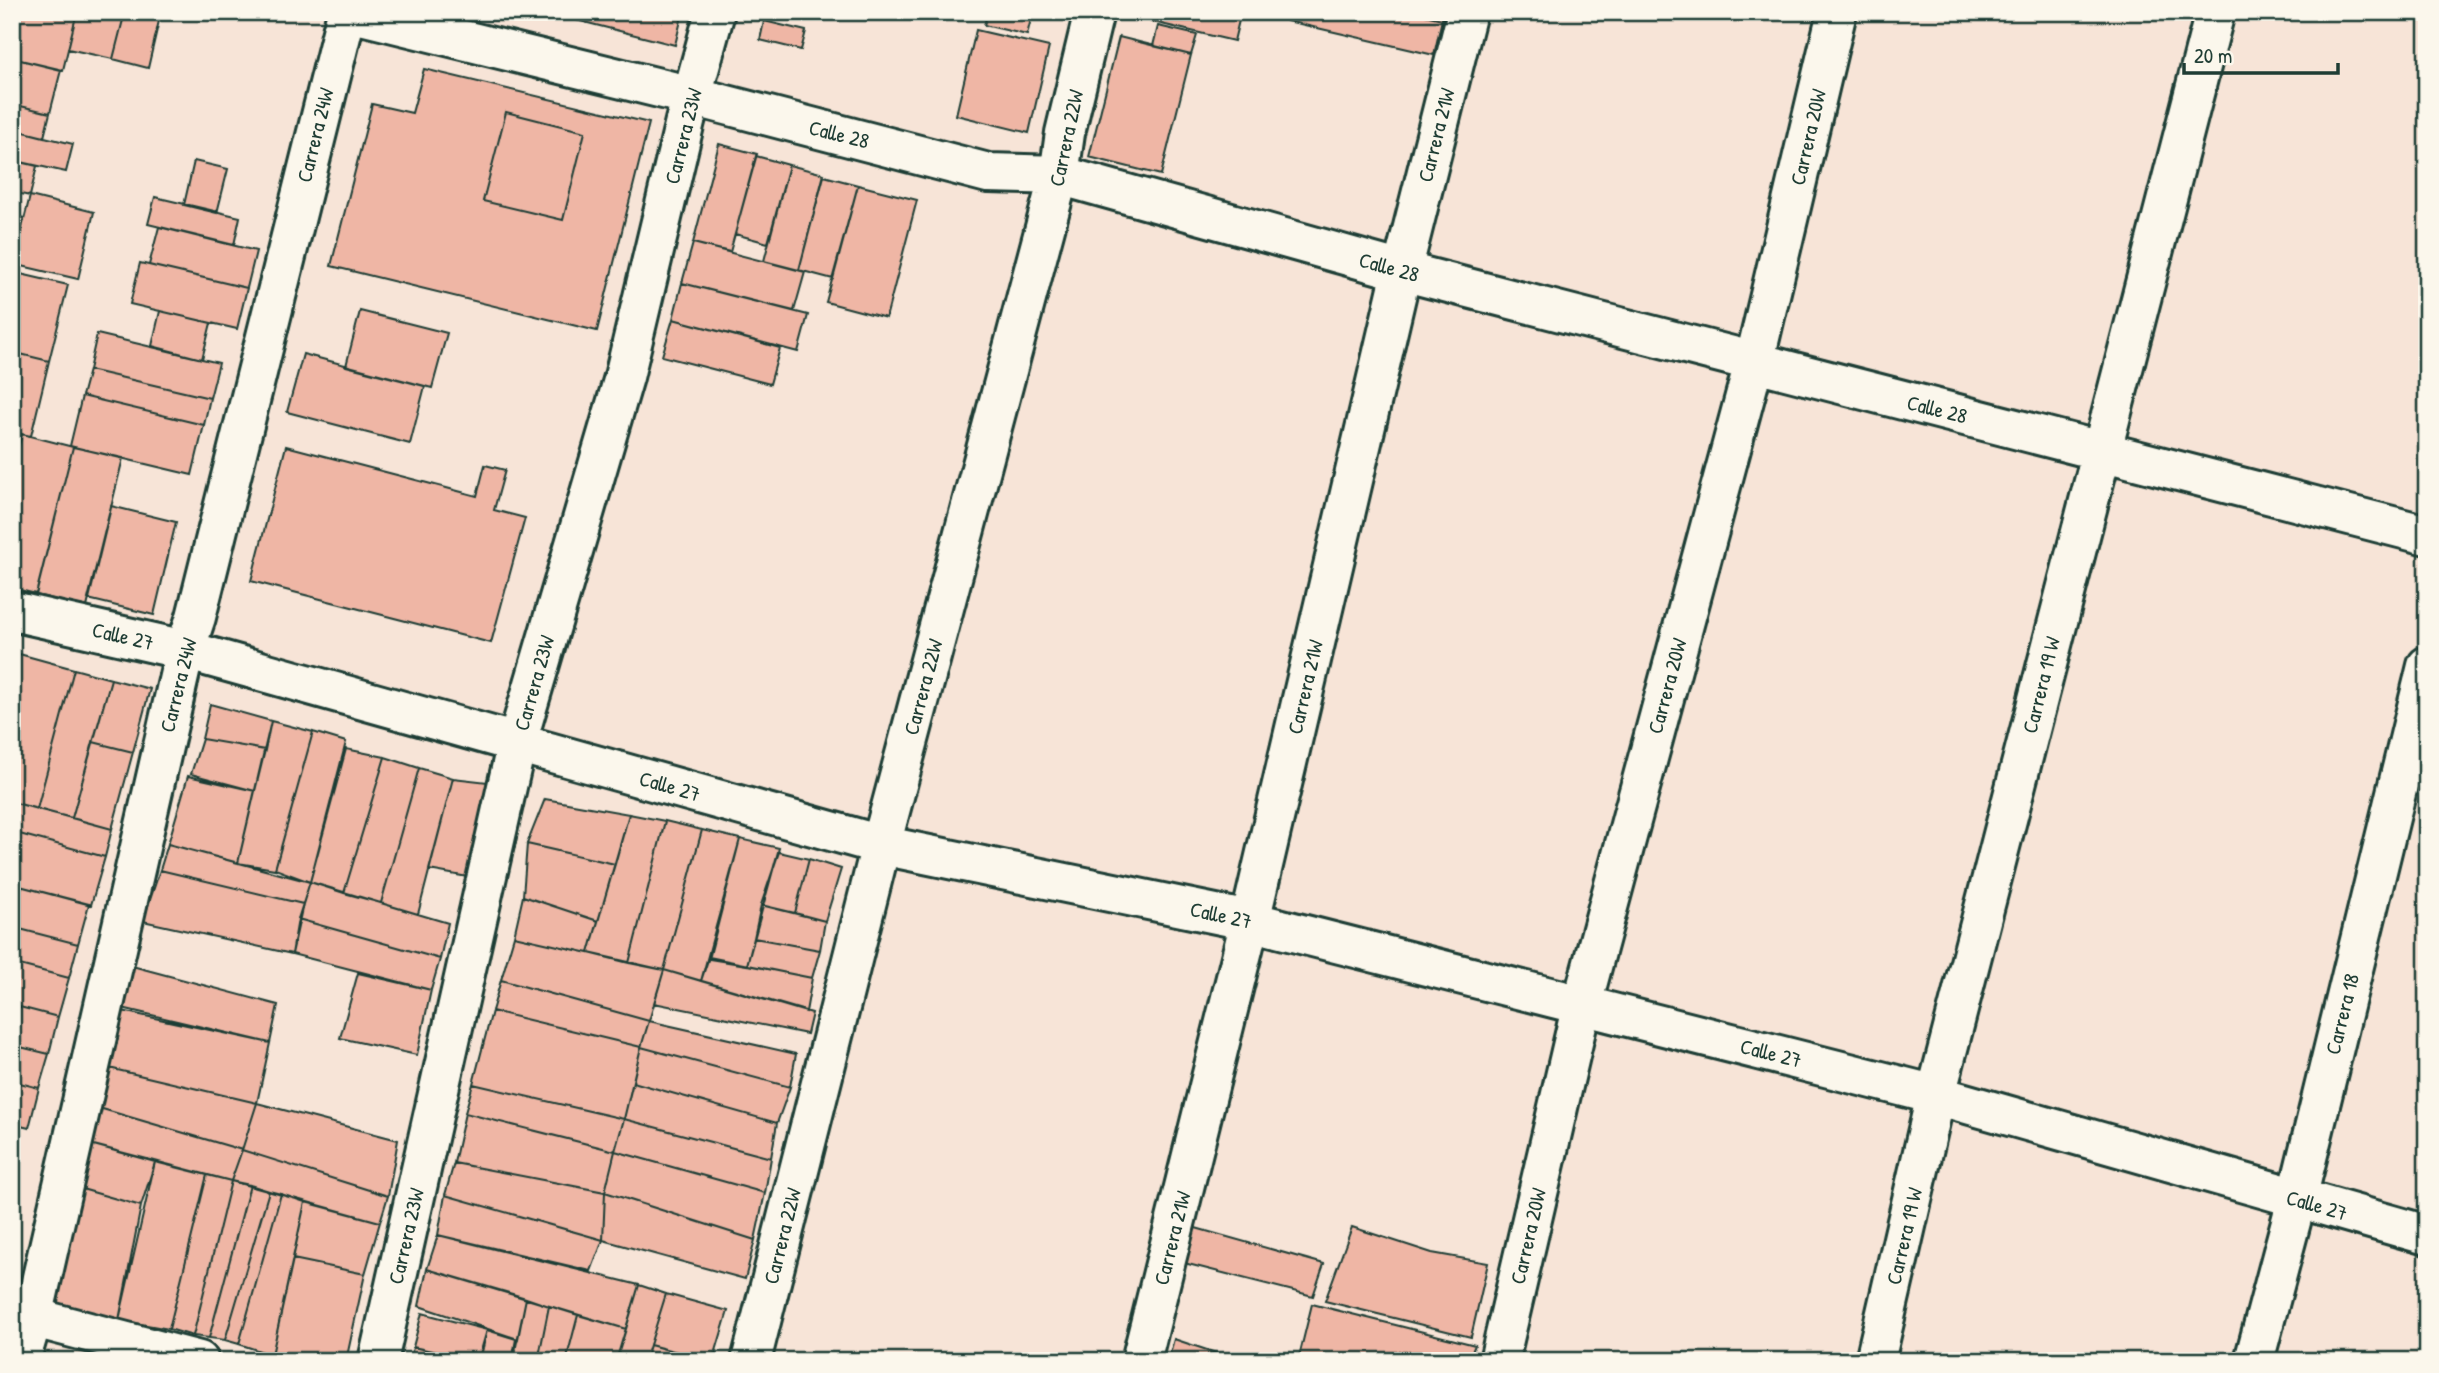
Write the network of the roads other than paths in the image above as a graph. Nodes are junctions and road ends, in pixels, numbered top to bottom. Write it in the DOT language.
graph roads {
  1 [pos="348,12"];
  2 [pos="715,12"];
  3 [pos="1094,12"];
  4 [pos="1467,12"];
  5 [pos="1837,12"];
  6 [pos="2215,12"];
  7 [pos="692,96"];
  8 [pos="1059,175"];
  9 [pos="1402,271"];
  10 [pos="1754,363"];
  11 [pos="2101,451"];
  12 [pos="2427,535"];
  13 [pos="12,611"];
  14 [pos="185,650"];
  15 [pos="2427,666"];
  16 [pos="517,742"];
  17 [pos="881,845"];
  18 [pos="1250,921"];
  19 [pos="1581,1004"];
  20 [pos="1936,1095"];
  21 [pos="2297,1199"];
  22 [pos="2427,1235"];
  23 [pos="22,1315"];
  24 [pos="20,1361"];
  25 [pos="199,1361"];
  26 [pos="377,1361"];
  27 [pos="751,1361"];
  28 [pos="1141,1361"];
  29 [pos="1499,1361"];
  30 [pos="1875,1361"];
  31 [pos="2254,1361"];
  1 -- 7 [label="street, Calle 28"];
  1 -- 14 [label="street, Carrera 24W"];
  2 -- 7 [label="street, Carrera 23W"];
  3 -- 8 [label="street, Carrera 22W"];
  4 -- 9 [label="street, Carrera 21W"];
  5 -- 10 [label="street, Carrera 20W"];
  6 -- 11 [label="street, Carrera 19 W"];
  7 -- 8 [label="street, Calle 28"];
  7 -- 16 [label="street, Carrera 23W"];
  8 -- 9 [label="street, Calle 28"];
  8 -- 17 [label="street, Carrera 22W"];
  9 -- 10 [label="street, Calle 28"];
  9 -- 18 [label="street, Carrera 21W"];
  10 -- 11 [label="street, Calle 28"];
  10 -- 19 [label="street, Carrera 20W"];
  11 -- 12 [label="street, Calle 28"];
  11 -- 20 [label="street, Carrera 19 W"];
  13 -- 14 [label="street, Calle 27"];
  14 -- 16 [label="street, Calle 27"];
  14 -- 23 [label="street, Carrera 24W"];
  15 -- 21 [label="street, Carrera 18"];
  16 -- 17 [label="street, Calle 27"];
  16 -- 26 [label="street, Carrera 23W"];
  17 -- 18 [label="street, Calle 27"];
  17 -- 27 [label="street, Carrera 22W"];
  18 -- 19 [label="street, Calle 27"];
  18 -- 28 [label="street, Carrera 21W"];
  19 -- 20 [label="street, Calle 27"];
  19 -- 29 [label="street, Carrera 20W"];
  20 -- 21 [label="street, Calle 27"];
  20 -- 30 [label="street, Carrera 19 W"];
  21 -- 22 [label="street, Calle 27"];
  21 -- 31 [label="street, Carrera 18"];
  23 -- 24 [label="street, Carrera 24W"];
  23 -- 25 [label="street"];
}
